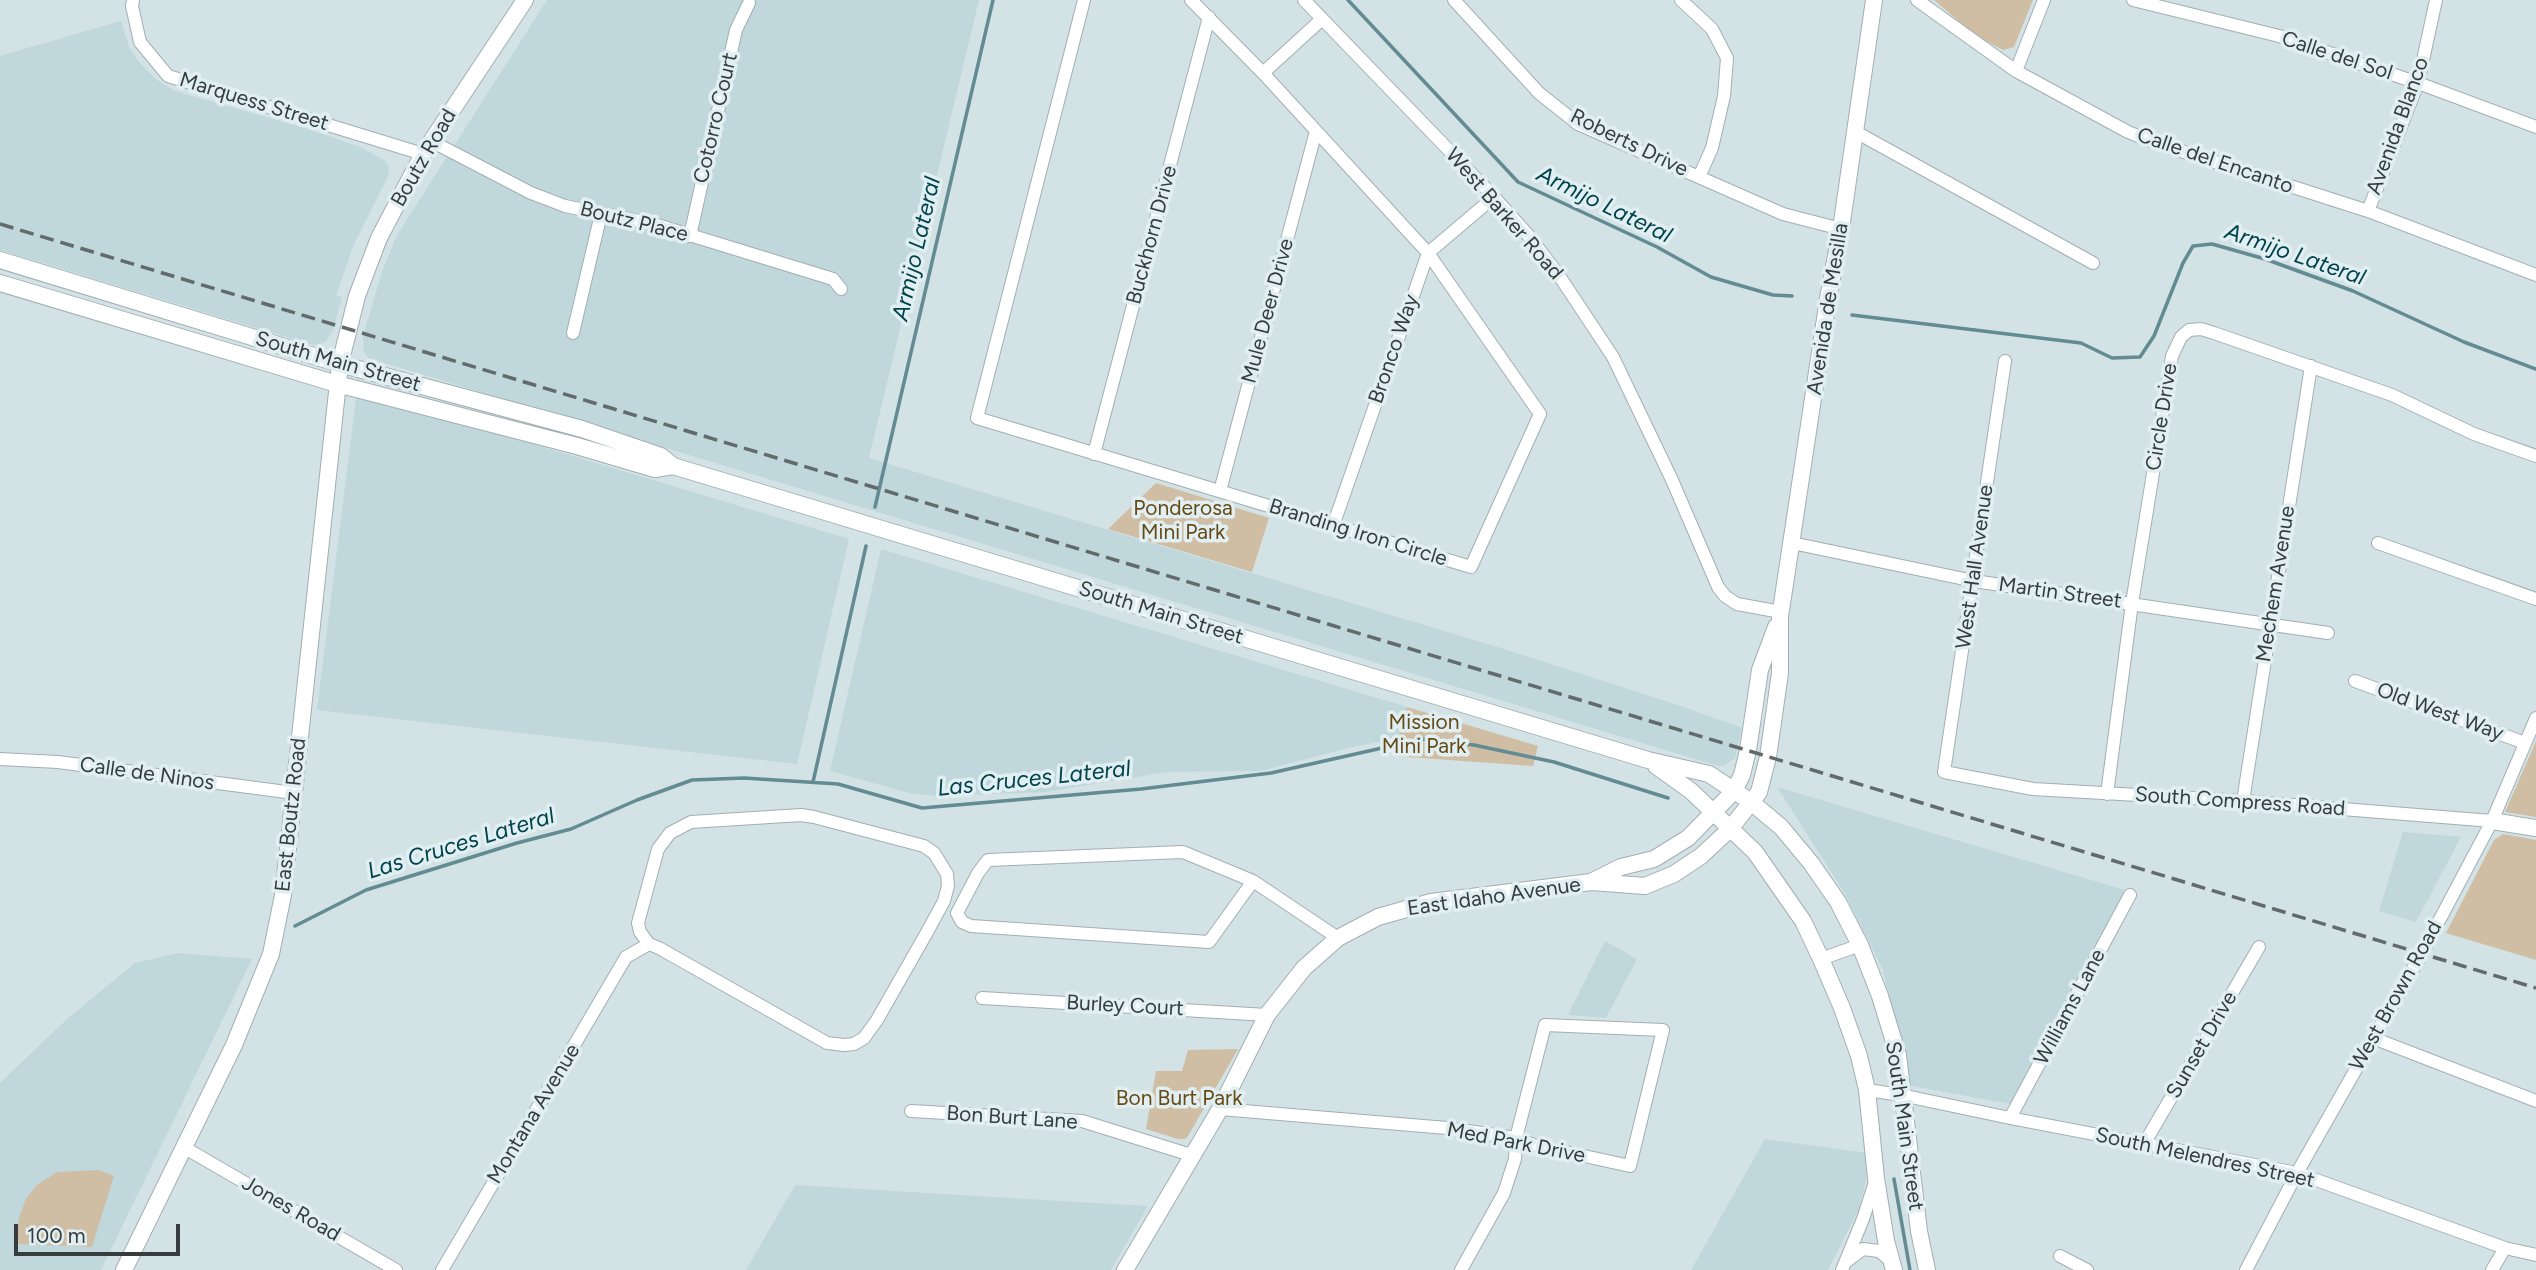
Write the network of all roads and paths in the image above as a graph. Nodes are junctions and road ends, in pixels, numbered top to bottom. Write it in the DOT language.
graph roads {
  1 [pos="133,0"];
  2 [pos="525,0"];
  3 [pos="1084,0"];
  4 [pos="1191,0"];
  5 [pos="1304,0"];
  6 [pos="1454,0"];
  7 [pos="1681,0"];
  8 [pos="1874,0"];
  9 [pos="1917,0"];
  10 [pos="2044,0"];
  11 [pos="2133,0"];
  12 [pos="2436,0"];
  13 [pos="749,3"];
  14 [pos="1209,17"];
  15 [pos="1322,19"];
  16 [pos="2016,72"];
  17 [pos="1263,73"];
  18 [pos="2418,83"];
  19 [pos="2536,127"];
  20 [pos="1316,131"];
  21 [pos="1854,131"];
  22 [pos="427,147"];
  23 [pos="1699,177"];
  24 [pos="1494,197"];
  25 [pos="2368,211"];
  26 [pos="601,214"];
  27 [pos="1841,229"];
  28 [pos="691,236"];
  29 [pos="1428,253"];
  30 [pos="0,260"];
  31 [pos="2093,263"];
  32 [pos="2536,275"];
  33 [pos="0,283"];
  34 [pos="841,289"];
  35 [pos="348,329"];
  36 [pos="573,333"];
  37 [pos="2006,361"];
  38 [pos="340,364"];
  39 [pos="2311,366"];
  40 [pos="337,384"];
  41 [pos="1094,454"];
  42 [pos="2536,456"];
  43 [pos="673,466"];
  44 [pos="1220,491"];
  45 [pos="1333,526"];
  46 [pos="2378,543"];
  47 [pos="1792,544"];
  48 [pos="1974,581"];
  49 [pos="2536,599"];
  50 [pos="2132,603"];
  51 [pos="1780,615"];
  52 [pos="2269,626"];
  53 [pos="2329,633"];
  54 [pos="2355,681"];
  55 [pos="2536,718"];
  56 [pos="2525,743"];
  57 [pos="0,759"];
  58 [pos="1648,760"];
  59 [pos="1944,772"];
  60 [pos="1734,791"];
  61 [pos="294,793"];
  62 [pos="2107,794"];
  63 [pos="2243,801"];
  64 [pos="1751,802"];
  65 [pos="1714,813"];
  66 [pos="2492,821"];
  67 [pos="2536,828"];
  68 [pos="1730,829"];
  69 [pos="1253,881"];
  70 [pos="1591,882"];
  71 [pos="2130,895"];
  72 [pos="1338,938"];
  73 [pos="649,944"];
  74 [pos="1860,945"];
  75 [pos="2259,947"];
  76 [pos="1821,959"];
  77 [pos="982,998"];
  78 [pos="1267,1015"];
  79 [pos="2373,1038"];
  80 [pos="1867,1090"];
  81 [pos="1901,1095"];
  82 [pos="2536,1101"];
  83 [pos="1220,1109"];
  84 [pos="911,1111"];
  85 [pos="2010,1118"];
  86 [pos="1516,1138"];
  87 [pos="2144,1144"];
  88 [pos="185,1149"];
  89 [pos="1191,1155"];
  90 [pos="2297,1173"];
  91 [pos="1876,1178"];
  92 [pos="2505,1248"];
  93 [pos="2536,1255"];
  94 [pos="2060,1256"];
  95 [pos="1844,1266"];
  96 [pos="1893,1266"];
  97 [pos="124,1270"];
  98 [pos="396,1270"];
  99 [pos="442,1270"];
  100 [pos="1125,1270"];
  101 [pos="1461,1270"];
  102 [pos="1927,1270"];
  103 [pos="2087,1270"];
  104 [pos="2246,1270"];
  105 [pos="2491,1270"];
  1 -- 22 [label="street, Marquess Street"];
  2 -- 22 [label="main road, Boutz Road"];
  3 -- 41 [label="street, Branding Iron Circle"];
  4 -- 14 [label="street, Branding Iron Circle"];
  5 -- 15 [label="street, West Barker Road"];
  6 -- 23 [label="street, Roberts Drive"];
  7 -- 23 [label="street"];
  8 -- 21 [label="main road, Avenida de Mesilla"];
  9 -- 16 [label="street, Calle del Encanto"];
  10 -- 16 [label="street"];
  11 -- 18 [label="street, Calle del Sol"];
  12 -- 18 [label="street, Avenida Blanco"];
  13 -- 28 [label="street, Cotorro Court"];
  14 -- 17 [label="street, Branding Iron Circle"];
  14 -- 41 [label="street, Buckhorn Drive"];
  15 -- 17 [label="street"];
  15 -- 24 [label="street, West Barker Road"];
  16 -- 25 [label="street, Calle del Encanto"];
  17 -- 20 [label="street, Branding Iron Circle"];
  18 -- 19 [label="street, Calle del Sol"];
  18 -- 25 [label="street, Avenida Blanco"];
  20 -- 29 [label="street, Branding Iron Circle"];
  20 -- 44 [label="street, Mule Deer Drive"];
  21 -- 27 [label="main road, Avenida de Mesilla"];
  21 -- 31 [label="street"];
  22 -- 26 [label="street, Boutz Place"];
  22 -- 35 [label="main road, Boutz Road"];
  23 -- 27 [label="street, Roberts Drive"];
  24 -- 29 [label="street"];
  24 -- 51 [label="street, West Barker Road"];
  25 -- 32 [label="street, Calle del Encanto"];
  26 -- 28 [label="street, Boutz Place"];
  26 -- 36 [label="street"];
  27 -- 47 [label="main road, Avenida de Mesilla"];
  28 -- 34 [label="street, Boutz Place"];
  29 -- 45 [label="street, Bronco Way"];
  29 -- 45 [label="street, Branding Iron Circle"];
  30 -- 38 [label="main road, South Main Street"];
  33 -- 40 [label="main road, South Main Street"];
  35 -- 38 [label="main road, East Boutz Road"];
  37 -- 48 [label="street, West Hall Avenue"];
  38 -- 40 [label="main road, East Boutz Road"];
  38 -- 43 [label="main road, South Main Street"];
  39 -- 42 [label="street, Circle Drive"];
  39 -- 50 [label="street, Circle Drive"];
  39 -- 52 [label="street, Mechem Avenue"];
  40 -- 43 [label="main road, South Main Street"];
  40 -- 61 [label="main road, East Boutz Road"];
  41 -- 44 [label="street, Branding Iron Circle"];
  43 -- 58 [label="main road, South Main Street"];
  44 -- 45 [label="street, Branding Iron Circle"];
  46 -- 49 [label="street"];
  47 -- 48 [label="street, Martin Street"];
  47 -- 51 [label="main road, Avenida de Mesilla"];
  48 -- 50 [label="street, Martin Street"];
  48 -- 59 [label="street, West Hall Avenue"];
  50 -- 52 [label="street, Martin Street"];
  50 -- 62 [label="street, Circle Drive"];
  51 -- 60 [label="main road, Avenida de Mesilla"];
  51 -- 64 [label="main road, Avenida de Mesilla"];
  52 -- 53 [label="street, Martin Street"];
  52 -- 63 [label="street, Mechem Avenue"];
  54 -- 56 [label="street, Old West Way"];
  55 -- 56 [label="street, West Brown Road"];
  56 -- 66 [label="street, West Brown Road"];
  57 -- 61 [label="street, Calle de Ninos"];
  58 -- 60 [label="main road, South Main Street"];
  58 -- 65 [label="main road, South Main Street"];
  59 -- 62 [label="street, South Compress Road"];
  60 -- 64 [label="main road, South Main Street"];
  60 -- 65 [label="main road, Avenida de Mesilla"];
  61 -- 88 [label="main road, East Boutz Road"];
  62 -- 63 [label="street, South Compress Road"];
  63 -- 66 [label="street, South Compress Road"];
  64 -- 68 [label="main road, Avenida de Mesilla"];
  64 -- 74 [label="main road, South Main Street"];
  65 -- 68 [label="main road, South Main Street"];
  65 -- 70 [label="main road, East Idaho Avenue"];
  66 -- 67 [label="main road, South Compress Road"];
  66 -- 79 [label="street, West Brown Road"];
  68 -- 70 [label="main road, East Idaho Avenue"];
  68 -- 76 [label="main road, South Main Street"];
  69 -- 69 [label="street"];
  69 -- 72 [label="street"];
  70 -- 72 [label="main road, East Idaho Avenue"];
  71 -- 85 [label="street, Williams Lane"];
  72 -- 78 [label="main road, East Idaho Avenue"];
  73 -- 73 [label="street"];
  73 -- 99 [label="street, Montana Avenue"];
  74 -- 76 [label="street"];
  74 -- 81 [label="main road, South Main Street"];
  75 -- 87 [label="street, Sunset Drive"];
  76 -- 80 [label="main road, South Main Street"];
  77 -- 78 [label="street, Burley Court"];
  78 -- 83 [label="main road, East Idaho Avenue"];
  79 -- 82 [label="street"];
  79 -- 90 [label="street, West Brown Road"];
  80 -- 81 [label="street, South Melendres Street"];
  80 -- 91 [label="main road, South Main Street"];
  81 -- 85 [label="street, South Melendres Street"];
  81 -- 102 [label="main road, South Main Street"];
  83 -- 86 [label="street, Med Park Drive"];
  83 -- 89 [label="main road, East Idaho Avenue"];
  84 -- 89 [label="street, Bon Burt Lane"];
  85 -- 87 [label="street, South Melendres Street"];
  86 -- 86 [label="street, Med Park Drive"];
  86 -- 101 [label="street"];
  87 -- 90 [label="street, South Melendres Street"];
  88 -- 97 [label="main road, East Boutz Road"];
  88 -- 98 [label="street, Jones Road"];
  89 -- 100 [label="main road, East Idaho Avenue"];
  90 -- 92 [label="street, South Melendres Street"];
  90 -- 104 [label="street, West Brown Road"];
  91 -- 95 [label="street"];
  91 -- 96 [label="main road, South Main Street"];
  92 -- 93 [label="street, South Melendres Street"];
  92 -- 105 [label="street"];
  94 -- 103 [label="street"];
  95 -- 96 [label="street"];
}
